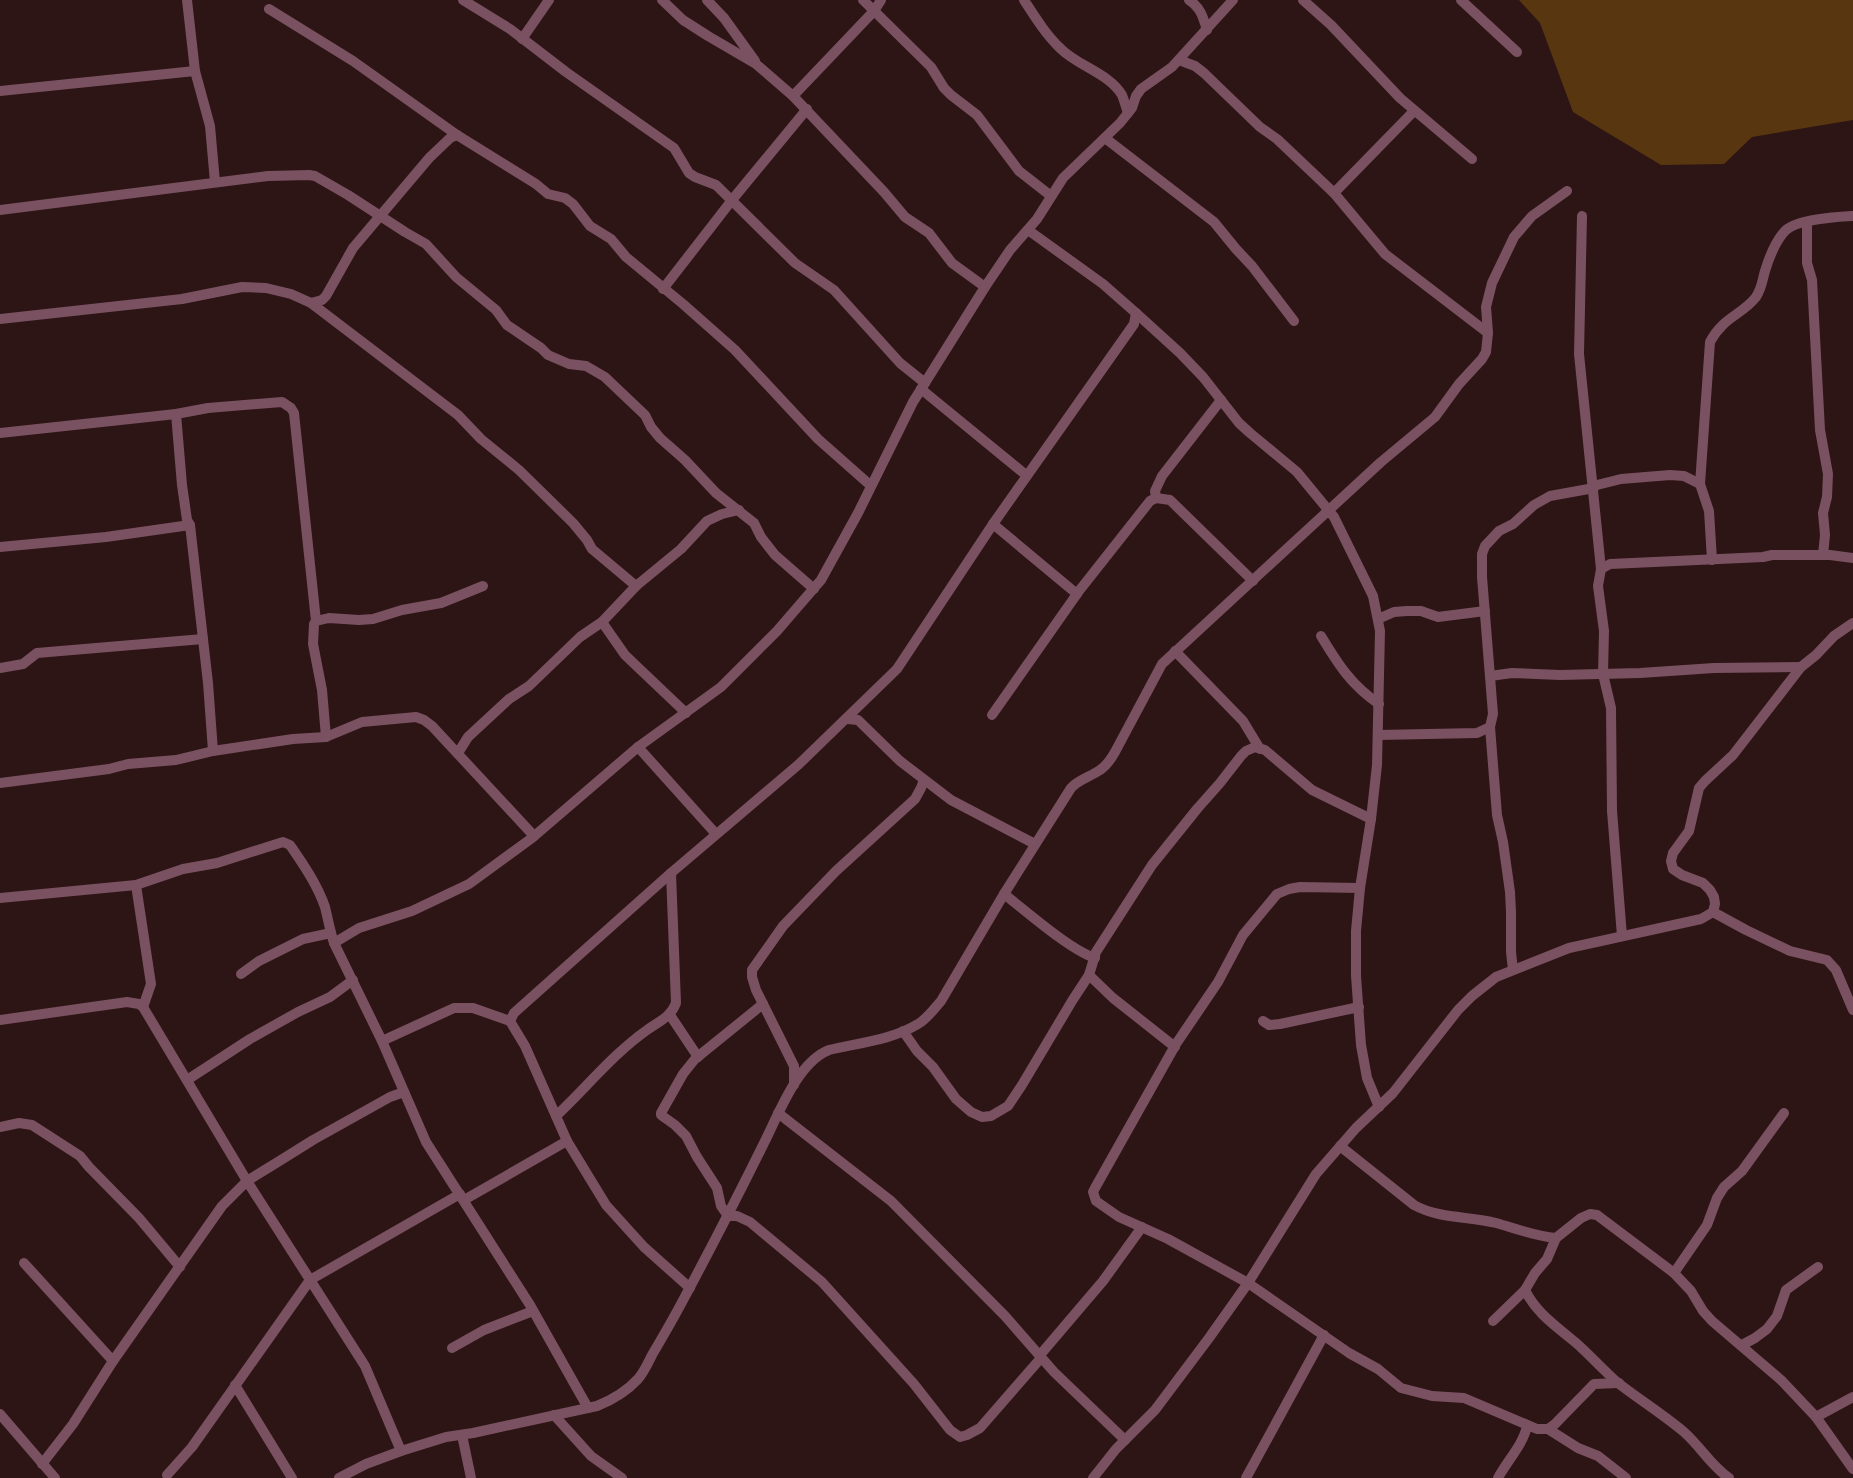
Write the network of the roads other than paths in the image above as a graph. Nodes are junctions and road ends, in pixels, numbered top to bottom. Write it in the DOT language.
graph roads {
  1 [pos="187,0"];
  2 [pos="463,0"];
  3 [pos="549,0"];
  4 [pos="662,0"];
  5 [pos="707,0"];
  6 [pos="863,0"];
  7 [pos="880,0"];
  8 [pos="1024,0"];
  9 [pos="1189,0"];
  10 [pos="1233,0"];
  11 [pos="1303,0"];
  12 [pos="1461,0"];
  13 [pos="269,9"];
  14 [pos="874,12"];
  15 [pos="1207,30"];
  16 [pos="522,39"];
  17 [pos="1517,52"];
  18 [pos="1179,60"];
  19 [pos="756,64"];
  20 [pos="195,71"];
  21 [pos="0,91"];
  22 [pos="793,96"];
  23 [pos="807,109"];
  24 [pos="1414,111"];
  25 [pos="1128,112"];
  26 [pos="457,135"];
  27 [pos="1104,138"];
  28 [pos="1472,159"];
  29 [pos="215,182"];
  30 [pos="1568,191"];
  31 [pos="1334,193"];
  32 [pos="1051,196"];
  33 [pos="732,200"];
  34 [pos="0,210"];
  35 [pos="381,216"];
  36 [pos="1582,216"];
  37 [pos="1853,216"];
  38 [pos="1807,222"];
  39 [pos="1028,230"];
  40 [pos="985,287"];
  41 [pos="663,289"];
  42 [pos="310,303"];
  43 [pos="0,320"];
  44 [pos="1138,320"];
  45 [pos="1294,321"];
  46 [pos="1488,333"];
  47 [pos="923,386"];
  48 [pos="1221,400"];
  49 [pos="176,414"];
  50 [pos="0,433"];
  51 [pos="1026,475"];
  52 [pos="1700,484"];
  53 [pos="870,485"];
  54 [pos="1594,487"];
  55 [pos="1156,498"];
  56 [pos="739,510"];
  57 [pos="1329,511"];
  58 [pos="993,524"];
  59 [pos="190,525"];
  60 [pos="0,548"];
  61 [pos="1823,555"];
  62 [pos="1853,558"];
  63 [pos="1712,560"];
  64 [pos="1601,569"];
  65 [pos="1253,581"];
  66 [pos="483,586"];
  67 [pos="636,586"];
  68 [pos="814,589"];
  69 [pos="1077,594"];
  70 [pos="1485,611"];
  71 [pos="1378,619"];
  72 [pos="316,621"];
  73 [pos="602,622"];
  74 [pos="1852,625"];
  75 [pos="1321,636"];
  76 [pos="203,639"];
  77 [pos="1176,651"];
  78 [pos="1801,667"];
  79 [pos="0,668"];
  80 [pos="1604,674"];
  81 [pos="1490,676"];
  82 [pos="1378,704"];
  83 [pos="686,713"];
  84 [pos="992,715"];
  85 [pos="854,716"];
  86 [pos="1490,726"];
  87 [pos="1378,735"];
  88 [pos="326,737"];
  89 [pos="638,747"];
  90 [pos="1260,749"];
  91 [pos="213,751"];
  92 [pos="458,753"];
  93 [pos="924,780"];
  94 [pos="0,783"];
  95 [pos="1371,819"];
  96 [pos="716,834"];
  97 [pos="534,836"];
  98 [pos="1035,844"];
  99 [pos="671,873"];
  100 [pos="136,885"];
  101 [pos="1360,888"];
  102 [pos="1004,894"];
  103 [pos="0,898"];
  104 [pos="1713,912"];
  105 [pos="1622,936"];
  106 [pos="333,938"];
  107 [pos="1095,958"];
  108 [pos="1513,970"];
  109 [pos="241,974"];
  110 [pos="1089,975"];
  111 [pos="353,980"];
  112 [pos="763,1004"];
  113 [pos="143,1007"];
  114 [pos="1359,1007"];
  115 [pos="1853,1010"];
  116 [pos="669,1015"];
  117 [pos="0,1020"];
  118 [pos="1263,1021"];
  119 [pos="510,1022"];
  120 [pos="903,1031"];
  121 [pos="382,1041"];
  122 [pos="1175,1047"];
  123 [pos="698,1057"];
  124 [pos="799,1068"];
  125 [pos="188,1080"];
  126 [pos="404,1092"];
  127 [pos="1379,1107"];
  128 [pos="778,1113"];
  129 [pos="1784,1113"];
  130 [pos="556,1116"];
  131 [pos="0,1127"];
  132 [pos="567,1142"];
  133 [pos="1340,1146"];
  134 [pos="247,1181"];
  135 [pos="462,1197"];
  136 [pos="728,1216"];
  137 [pos="1142,1227"];
  138 [pos="1556,1238"];
  139 [pos="24,1263"];
  140 [pos="180,1267"];
  141 [pos="1818,1267"];
  142 [pos="1674,1273"];
  143 [pos="310,1280"];
  144 [pos="1248,1283"];
  145 [pos="690,1288"];
  146 [pos="1525,1290"];
  147 [pos="533,1311"];
  148 [pos="1493,1321"];
  149 [pos="1324,1335"];
  150 [pos="1742,1345"];
  151 [pos="452,1348"];
  152 [pos="1040,1357"];
  153 [pos="113,1361"];
  154 [pos="1598,1365"];
  155 [pos="1619,1383"];
  156 [pos="1594,1384"];
  157 [pos="235,1385"];
  158 [pos="1853,1397"];
  159 [pos="588,1408"];
  160 [pos="0,1414"];
  161 [pos="554,1416"];
  162 [pos="1816,1417"];
  163 [pos="1534,1430"];
  164 [pos="462,1435"];
  165 [pos="1125,1440"];
  166 [pos="401,1450"];
  167 [pos="42,1464"];
  168 [pos="1853,1469"];
  169 [pos="167,1475"];
  170 [pos="55,1478"];
  171 [pos="292,1478"];
  172 [pos="339,1478"];
  173 [pos="471,1478"];
  174 [pos="622,1478"];
  175 [pos="1093,1478"];
  176 [pos="1246,1478"];
  177 [pos="1498,1478"];
  178 [pos="1626,1478"];
  179 [pos="1729,1478"];
  1 -- 20 [label="street"];
  2 -- 16 [label="street"];
  3 -- 16 [label="street"];
  4 -- 19 [label="street"];
  5 -- 19 [label="street"];
  6 -- 14 [label="street"];
  7 -- 14 [label="street"];
  8 -- 25 [label="street"];
  9 -- 15 [label="street"];
  10 -- 15 [label="street"];
  11 -- 24 [label="street"];
  12 -- 17 [label="street"];
  13 -- 26 [label="street"];
  14 -- 22 [label="street"];
  14 -- 32 [label="street"];
  15 -- 18 [label="street"];
  16 -- 33 [label="street"];
  18 -- 25 [label="street"];
  18 -- 31 [label="street"];
  19 -- 22 [label="street"];
  20 -- 21 [label="street"];
  20 -- 29 [label="street"];
  22 -- 23 [label="street"];
  23 -- 33 [label="street"];
  23 -- 40 [label="street"];
  24 -- 28 [label="street"];
  24 -- 31 [label="street"];
  25 -- 27 [label="street"];
  26 -- 35 [label="street"];
  26 -- 41 [label="street"];
  27 -- 32 [label="street"];
  27 -- 45 [label="street"];
  29 -- 34 [label="street"];
  29 -- 35 [label="street"];
  30 -- 46 [label="street"];
  31 -- 46 [label="street"];
  32 -- 39 [label="street"];
  33 -- 41 [label="street"];
  33 -- 47 [label="street"];
  35 -- 42 [label="street"];
  35 -- 56 [label="street"];
  36 -- 54 [label="street"];
  37 -- 38 [label="street"];
  38 -- 52 [label="street"];
  38 -- 61 [label="street"];
  39 -- 40 [label="street"];
  39 -- 44 [label="street"];
  40 -- 47 [label="street"];
  41 -- 53 [label="street"];
  42 -- 43 [label="street"];
  42 -- 67 [label="street"];
  44 -- 48 [label="street"];
  44 -- 51 [label="street"];
  46 -- 57 [label="street"];
  47 -- 51 [label="street"];
  47 -- 53 [label="street"];
  48 -- 55 [label="street"];
  48 -- 57 [label="street"];
  49 -- 50 [label="street"];
  49 -- 59 [label="street"];
  49 -- 72 [label="street"];
  51 -- 58 [label="street"];
  52 -- 54 [label="street"];
  52 -- 63 [label="street"];
  53 -- 68 [label="street"];
  54 -- 64 [label="street"];
  54 -- 70 [label="street"];
  55 -- 65 [label="street"];
  55 -- 69 [label="street"];
  56 -- 67 [label="street"];
  56 -- 68 [label="street"];
  57 -- 65 [label="street"];
  57 -- 71 [label="street"];
  58 -- 69 [label="street"];
  58 -- 85 [label="street"];
  59 -- 60 [label="street"];
  59 -- 76 [label="street"];
  61 -- 62 [label="street"];
  61 -- 63 [label="street"];
  63 -- 64 [label="street"];
  64 -- 80 [label="street"];
  65 -- 77 [label="street"];
  66 -- 72 [label="street"];
  67 -- 73 [label="street"];
  68 -- 83 [label="street"];
  69 -- 84 [label="street"];
  70 -- 71 [label="street"];
  70 -- 81 [label="street"];
  71 -- 82 [label="street"];
  72 -- 88 [label="street"];
  73 -- 83 [label="street"];
  73 -- 92 [label="street"];
  74 -- 78 [label="street"];
  75 -- 82 [label="street"];
  76 -- 79 [label="street"];
  76 -- 91 [label="street"];
  77 -- 90 [label="street"];
  77 -- 98 [label="street"];
  78 -- 80 [label="street"];
  78 -- 104 [label="street"];
  80 -- 81 [label="street"];
  80 -- 105 [label="street"];
  81 -- 86 [label="street"];
  82 -- 87 [label="street"];
  83 -- 89 [label="street"];
  85 -- 93 [label="street"];
  85 -- 96 [label="street"];
  86 -- 87 [label="street"];
  86 -- 108 [label="street"];
  87 -- 95 [label="street"];
  88 -- 91 [label="street"];
  88 -- 92 [label="street"];
  89 -- 96 [label="street"];
  89 -- 97 [label="street"];
  90 -- 95 [label="street"];
  90 -- 107 [label="street"];
  91 -- 94 [label="street"];
  92 -- 97 [label="street"];
  93 -- 98 [label="street"];
  93 -- 112 [label="street"];
  95 -- 101 [label="street"];
  96 -- 99 [label="street"];
  97 -- 106 [label="street"];
  98 -- 102 [label="street"];
  99 -- 116 [label="street"];
  99 -- 119 [label="street"];
  100 -- 103 [label="street"];
  100 -- 106 [label="street"];
  100 -- 113 [label="street"];
  101 -- 114 [label="street"];
  101 -- 122 [label="street"];
  102 -- 107 [label="street"];
  102 -- 120 [label="street"];
  104 -- 105 [label="street"];
  104 -- 115 [label="street"];
  105 -- 108 [label="street"];
  106 -- 109 [label="street"];
  106 -- 111 [label="street"];
  107 -- 110 [label="street"];
  108 -- 127 [label="street"];
  110 -- 120 [label="street"];
  110 -- 122 [label="street"];
  111 -- 121 [label="street"];
  111 -- 125 [label="street"];
  112 -- 123 [label="street"];
  112 -- 124 [label="street"];
  113 -- 117 [label="street"];
  113 -- 125 [label="street"];
  114 -- 118 [label="street"];
  114 -- 127 [label="street"];
  116 -- 123 [label="street"];
  116 -- 130 [label="street"];
  119 -- 121 [label="street"];
  119 -- 130 [label="street"];
  120 -- 124 [label="street"];
  121 -- 126 [label="street"];
  122 -- 137 [label="street"];
  123 -- 136 [label="street"];
  124 -- 128 [label="street"];
  125 -- 134 [label="street"];
  126 -- 134 [label="street"];
  126 -- 135 [label="street"];
  127 -- 133 [label="street"];
  128 -- 136 [label="street"];
  128 -- 152 [label="street"];
  129 -- 142 [label="street"];
  130 -- 132 [label="street"];
  131 -- 140 [label="street"];
  132 -- 135 [label="street"];
  132 -- 145 [label="street"];
  133 -- 138 [label="street"];
  133 -- 144 [label="street"];
  134 -- 140 [label="street"];
  134 -- 143 [label="street"];
  135 -- 143 [label="street"];
  135 -- 147 [label="street"];
  136 -- 145 [label="street"];
  136 -- 152 [label="street"];
  137 -- 144 [label="street"];
  137 -- 152 [label="street"];
  138 -- 142 [label="street"];
  138 -- 146 [label="street"];
  139 -- 153 [label="street"];
  140 -- 153 [label="street"];
  141 -- 150 [label="street"];
  142 -- 150 [label="street"];
  143 -- 157 [label="street"];
  143 -- 166 [label="street"];
  144 -- 149 [label="street"];
  144 -- 165 [label="street"];
  145 -- 159 [label="street"];
  146 -- 148 [label="street"];
  146 -- 154 [label="street"];
  147 -- 151 [label="street"];
  147 -- 159 [label="street"];
  149 -- 163 [label="street"];
  149 -- 176 [label="street"];
  150 -- 162 [label="street"];
  152 -- 165 [label="street"];
  153 -- 167 [label="street"];
  154 -- 155 [label="street"];
  154 -- 156 [label="street"];
  155 -- 156 [label="street"];
  155 -- 179 [label="street"];
  156 -- 163 [label="street"];
  157 -- 169 [label="street"];
  157 -- 171 [label="street"];
  158 -- 162 [label="street"];
  159 -- 161 [label="street"];
  160 -- 167 [label="street"];
  161 -- 164 [label="street"];
  161 -- 174 [label="street"];
  162 -- 168 [label="street"];
  163 -- 177 [label="street"];
  163 -- 178 [label="street"];
  164 -- 166 [label="street"];
  164 -- 173 [label="street"];
  165 -- 175 [label="street"];
  166 -- 172 [label="street"];
  167 -- 170 [label="street"];
}
